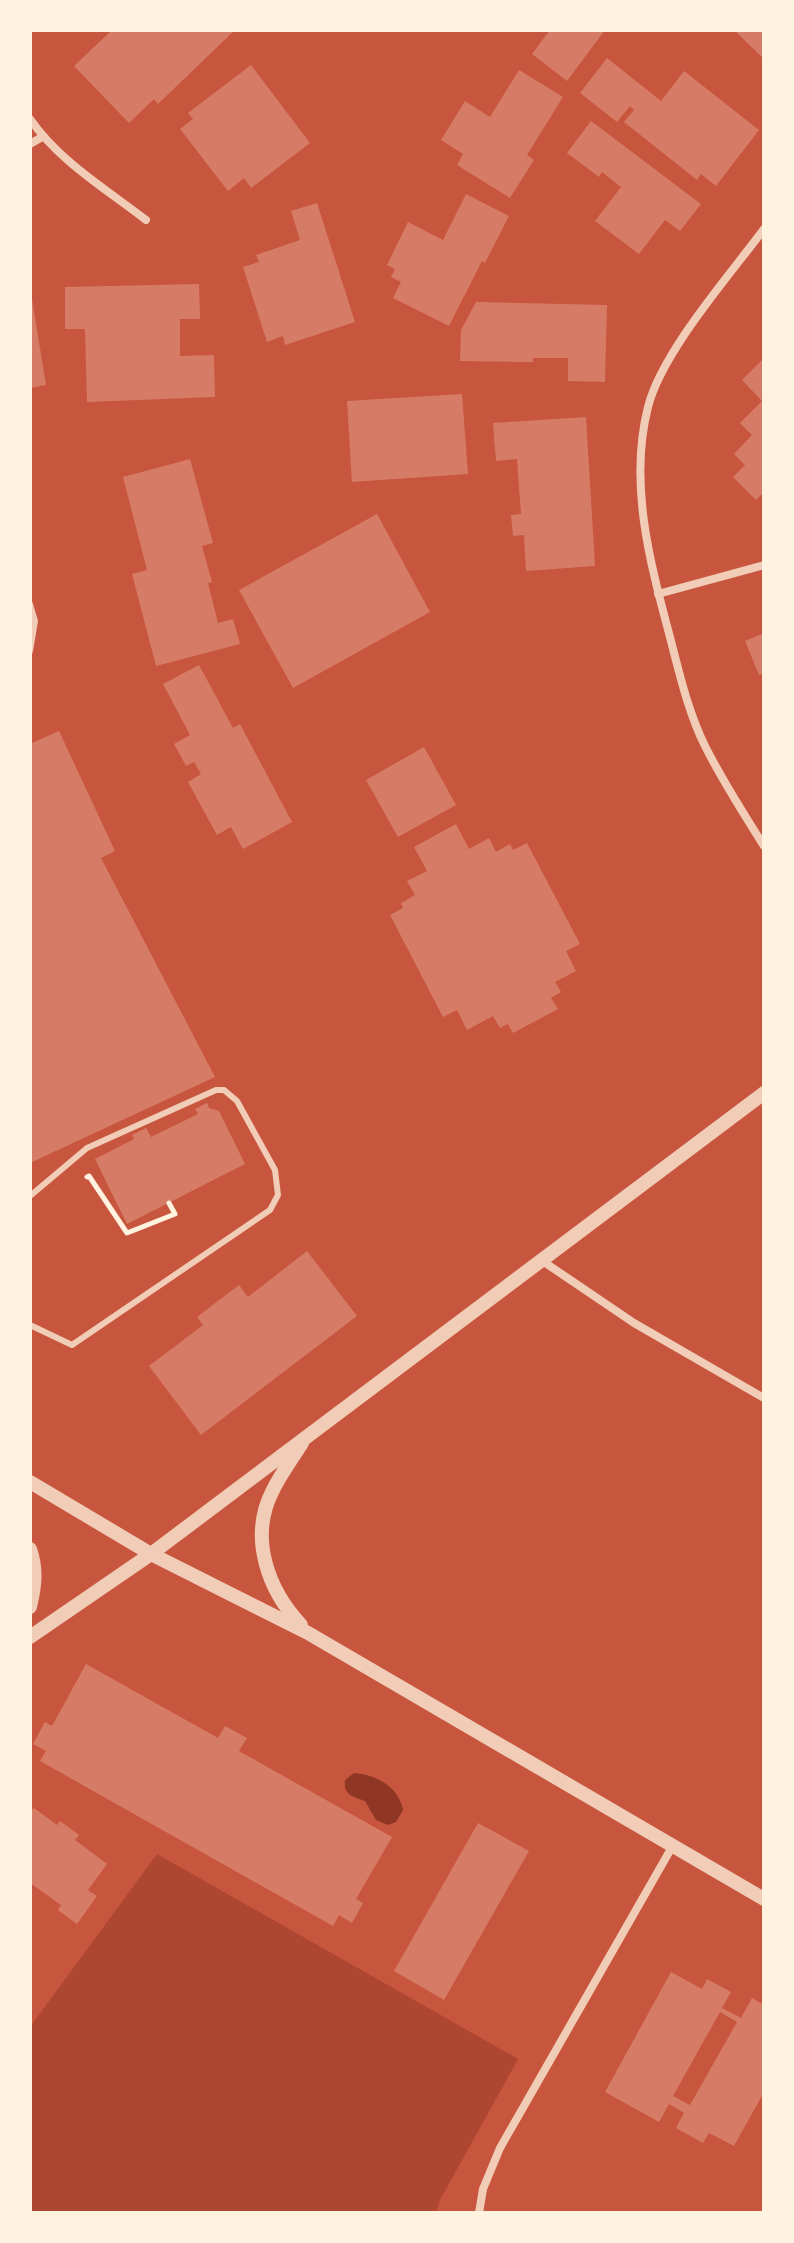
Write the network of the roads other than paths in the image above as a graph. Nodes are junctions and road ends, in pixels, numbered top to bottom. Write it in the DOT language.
graph roads {
  1 [pos="30,119"];
  2 [pos="42,137"];
  3 [pos="30,144"];
  4 [pos="146,220"];
  5 [pos="764,229"];
  6 [pos="764,565"];
  7 [pos="658,594"];
  8 [pos="30,604"];
  9 [pos="30,651"];
  10 [pos="764,846"];
  11 [pos="764,1093"];
  12 [pos="30,1196"];
  13 [pos="541,1259"];
  14 [pos="30,1325"];
  15 [pos="764,1398"];
  16 [pos="306,1436"];
  17 [pos="30,1482"];
  18 [pos="30,1549"];
  19 [pos="151,1554"];
  20 [pos="30,1607"];
  21 [pos="308,1633"];
  22 [pos="30,1637"];
  23 [pos="672,1847"];
  24 [pos="764,1899"];
  25 [pos="479,2213"];
  1 -- 2 [label="street"];
  2 -- 3 [label="street"];
  2 -- 4 [label="street"];
  5 -- 7 [label="street"];
  6 -- 7 [label="street"];
  7 -- 10 [label="street"];
  8 -- 9 [label="lane"];
  11 -- 13 [label="street"];
  12 -- 14 [label="lane"];
  13 -- 15 [label="street"];
  13 -- 16 [label="street"];
  16 -- 19 [label="street"];
  16 -- 21 [label="street"];
  17 -- 19 [label="street"];
  18 -- 20 [label="street"];
  19 -- 21 [label="street"];
  19 -- 22 [label="street"];
  21 -- 23 [label="street"];
  23 -- 24 [label="street"];
  23 -- 25 [label="street"];
}
